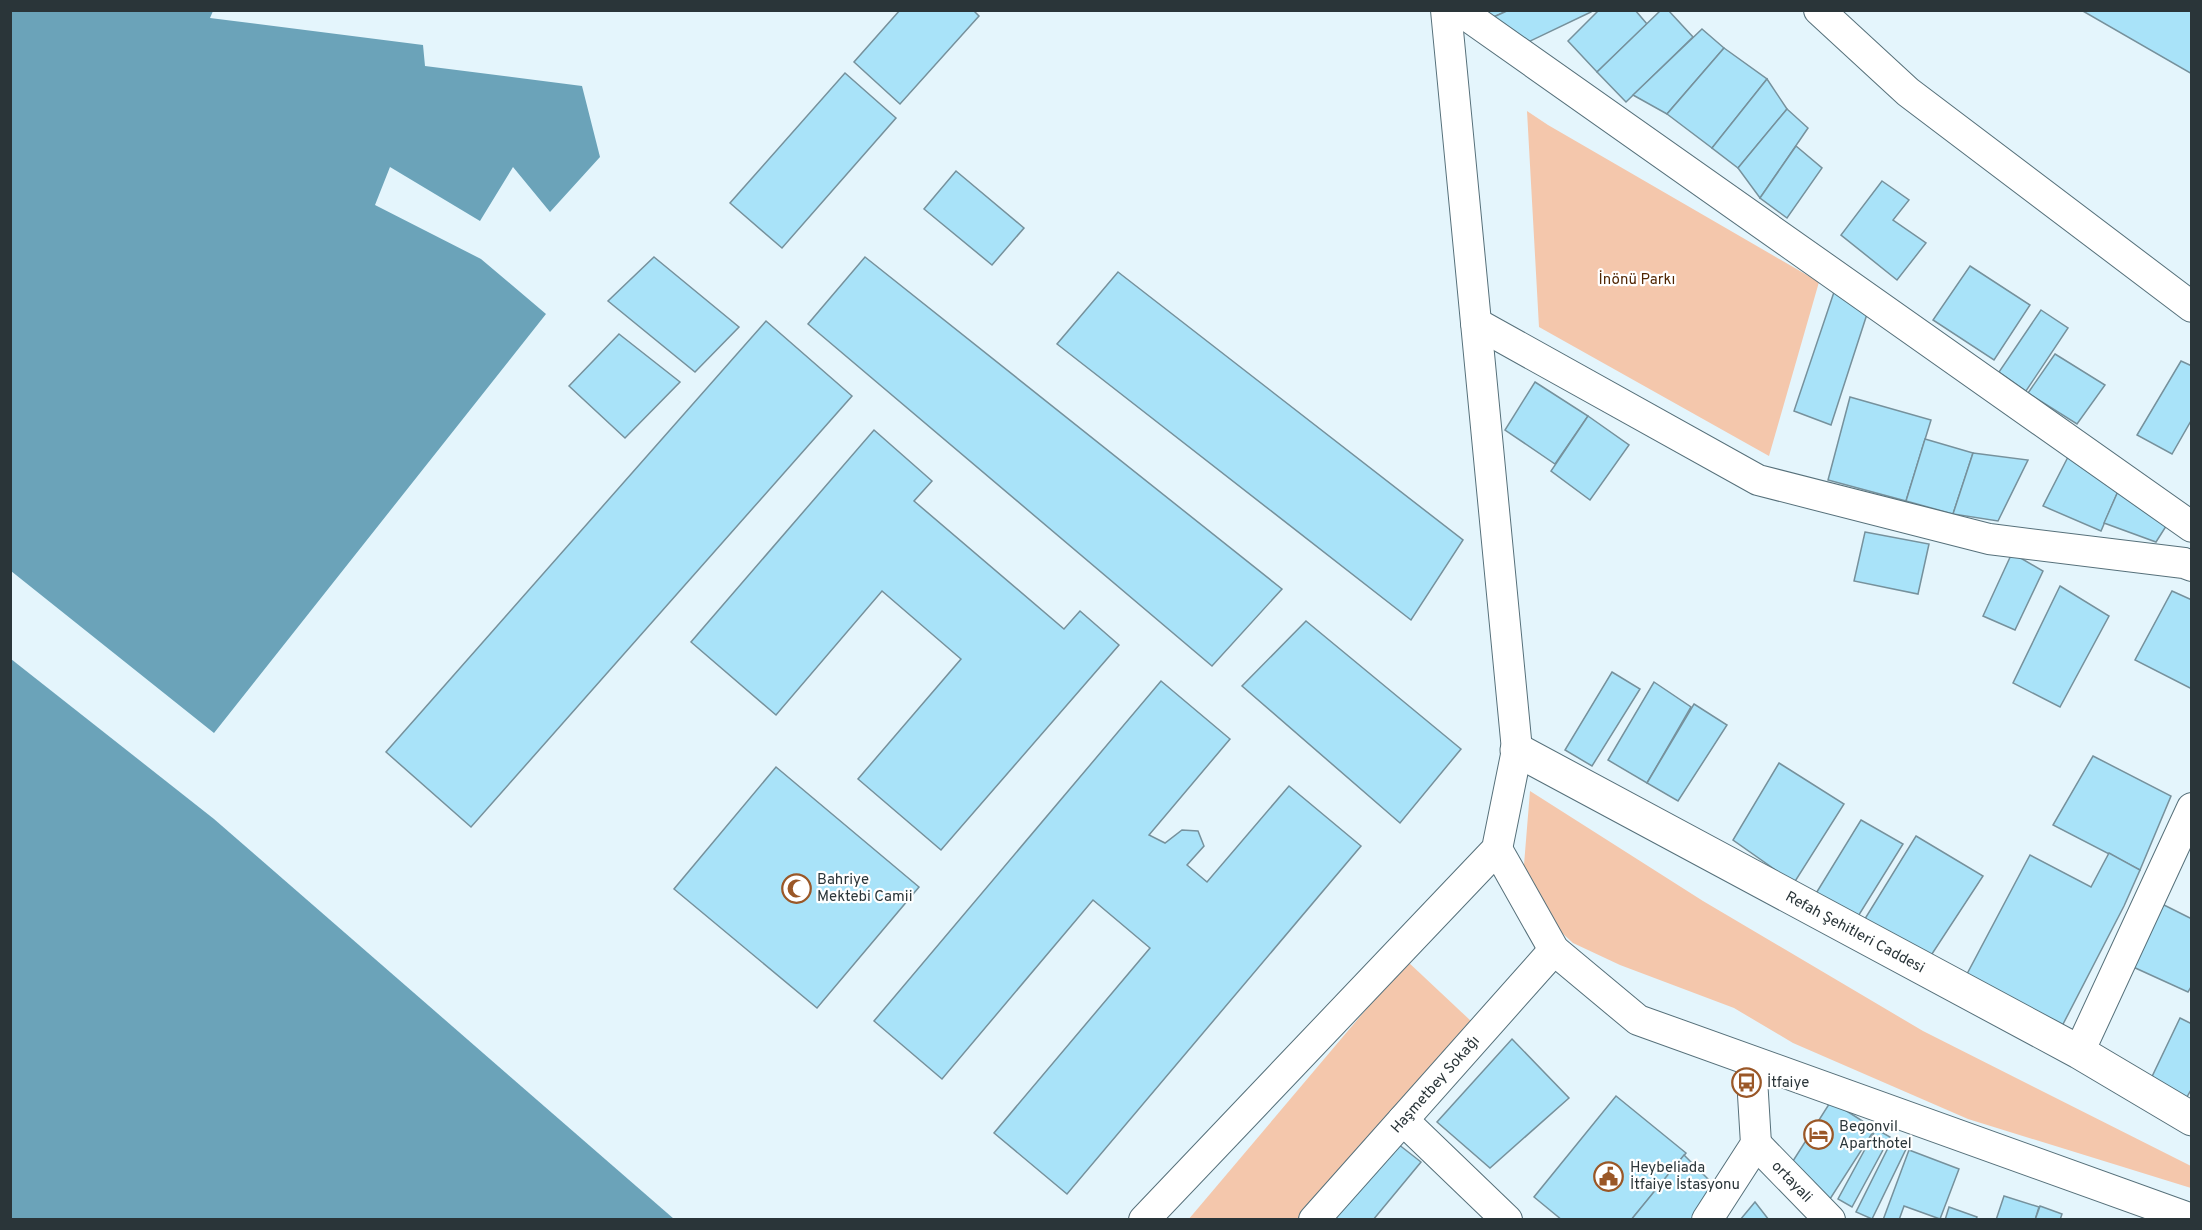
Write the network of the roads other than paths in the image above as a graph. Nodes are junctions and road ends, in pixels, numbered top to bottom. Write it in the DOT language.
graph roads {
  1 [pos="1446,10"];
  2 [pos="1459,10"];
  3 [pos="1819,10"];
  4 [pos="2192,307"];
  5 [pos="1476,323"];
  6 [pos="2192,527"];
  7 [pos="2189,559"];
  8 [pos="1517,750"];
  9 [pos="2192,807"];
  10 [pos="1497,849"];
  11 [pos="1554,950"];
  12 [pos="2079,1052"];
  13 [pos="1751,1062"];
  14 [pos="2192,1119"];
  15 [pos="1403,1120"];
  16 [pos="1756,1144"];
  17 [pos="2192,1218"];
  18 [pos="1144,1220"];
  19 [pos="1314,1220"];
  20 [pos="1507,1220"];
  21 [pos="1707,1220"];
  22 [pos="1830,1220"];
  1 -- 5 [label="street"];
  2 -- 6 [label="street"];
  3 -- 4 [label="street"];
  5 -- 7 [label="street"];
  5 -- 8 [label="street"];
  8 -- 10 [label="street"];
  8 -- 12 [label="street, Refah Şehitleri Caddesi"];
  9 -- 12 [label="street"];
  10 -- 11 [label="street"];
  10 -- 18 [label="street"];
  11 -- 13 [label="street"];
  11 -- 15 [label="street, Haşmetbey Sokağı"];
  12 -- 14 [label="street, Refah Şehitleri Caddesi"];
  13 -- 16 [label="street"];
  13 -- 17 [label="street"];
  15 -- 19 [label="street, Haşmetbey Sokağı"];
  15 -- 20 [label="street"];
  16 -- 21 [label="street"];
  16 -- 22 [label="street, ortayali"];
}
